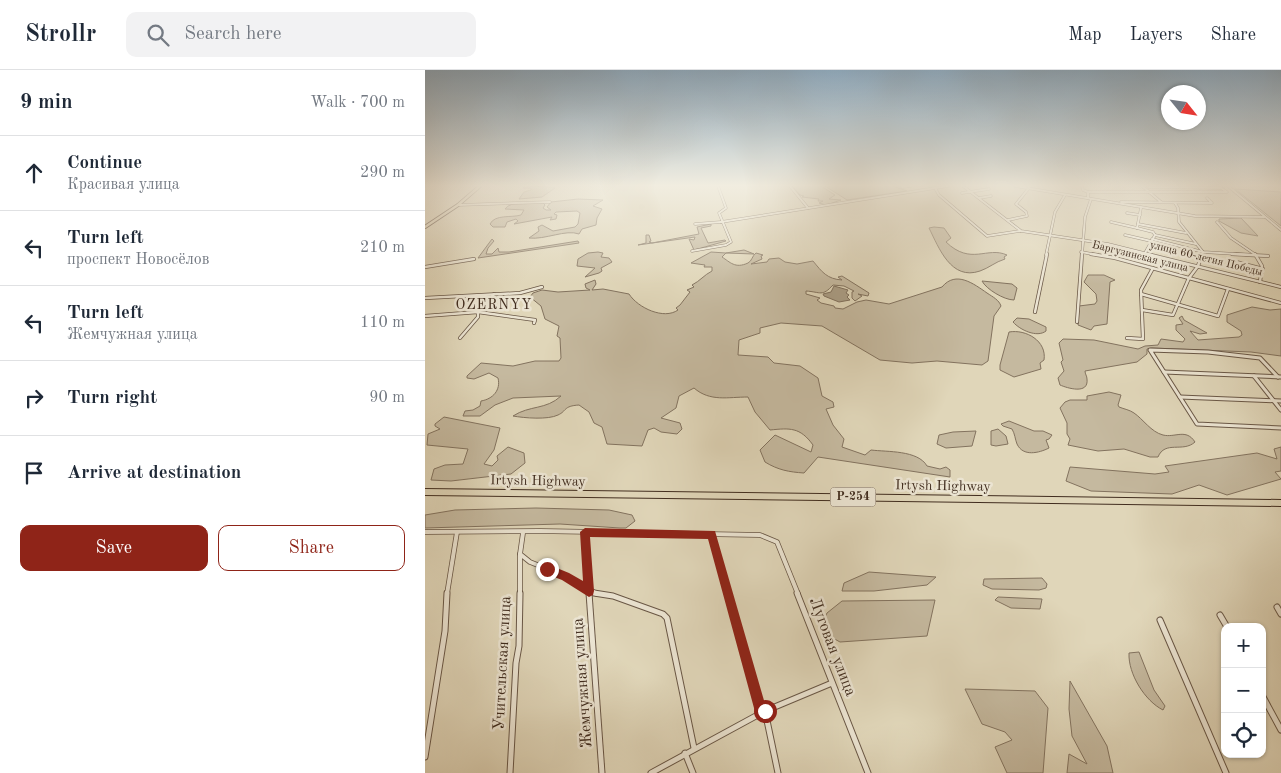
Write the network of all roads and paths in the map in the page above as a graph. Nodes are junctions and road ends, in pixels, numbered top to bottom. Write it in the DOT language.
graph roads {
  1 [pos="436,219"];
  2 [pos="436,219"];
  3 [pos="720,219"];
  4 [pos="741,219"];
  5 [pos="967,219"];
  6 [pos="1014,219"];
  7 [pos="1054,219"];
  8 [pos="1085,219"];
  9 [pos="1139,219"];
  10 [pos="1179,219"];
  11 [pos="1268,219"];
  12 [pos="1008,220"];
  13 [pos="721,222"];
  14 [pos="1111,222"];
  15 [pos="1217,222"];
  16 [pos="695,224"];
  17 [pos="1138,224"];
  18 [pos="425,226"];
  19 [pos="1137,228"];
  20 [pos="1281,230"];
  21 [pos="1021,231"];
  22 [pos="1188,233"];
  23 [pos="1050,235"];
  24 [pos="1125,235"];
  25 [pos="1155,235"];
  26 [pos="1082,240"];
  27 [pos="1151,240"];
  28 [pos="1198,245"];
  29 [pos="691,251"];
  30 [pos="1081,252"];
  31 [pos="1203,252"];
  32 [pos="1145,253"];
  33 [pos="1256,255"];
  34 [pos="1268,256"];
  35 [pos="474,259"];
  36 [pos="1235,262"];
  37 [pos="1198,266"];
  38 [pos="425,267"];
  39 [pos="1153,268"];
  40 [pos="1263,269"];
  41 [pos="1189,278"];
  42 [pos="1260,282"];
  43 [pos="542,287"];
  44 [pos="1281,287"];
  45 [pos="1228,288"];
  46 [pos="493,294"];
  47 [pos="1141,294"];
  48 [pos="425,298"];
  49 [pos="1281,303"];
  50 [pos="1177,304"];
  51 [pos="1141,310"];
  52 [pos="478,312"];
  53 [pos="1035,312"];
  54 [pos="425,316"];
  55 [pos="1077,322"];
  56 [pos="534,323"];
  57 [pos="460,338"];
  58 [pos="1127,338"];
  59 [pos="1164,372"];
  60 [pos="1253,376"];
  61 [pos="1279,377"];
  62 [pos="1180,397"];
  63 [pos="1274,401"];
  64 [pos="1281,401"];
  65 [pos="1281,410"];
  66 [pos="1281,428"];
  67 [pos="425,492"];
  68 [pos="1281,502"];
  69 [pos="425,532"];
  70 [pos="457,532"];
  71 [pos="585,532"];
  72 [pos="523,533"];
  73 [pos="712,534"];
  74 [pos="520,554"];
  75 [pos="589,591"];
  76 [pos="1277,607"];
  77 [pos="1281,614"];
  78 [pos="1220,615"];
  79 [pos="1160,620"];
  80 [pos="1225,623"];
  81 [pos="832,683"];
  82 [pos="1266,702"];
  83 [pos="765,711"];
  84 [pos="1281,730"];
  85 [pos="694,748"];
  86 [pos="685,753"];
  87 [pos="425,757"];
  88 [pos="510,773"];
  89 [pos="602,773"];
  90 [pos="651,773"];
  91 [pos="693,773"];
  92 [pos="778,773"];
  93 [pos="869,773"];
  94 [pos="1226,773"];
  1 -- 18 [label="main road"];
  2 -- 18 [label="main road"];
  3 -- 13 [label="street"];
  4 -- 13 [label="street"];
  5 -- 21 [label="street, улица 60-летия Победы"];
  6 -- 12 [label="street"];
  7 -- 23 [label="street"];
  8 -- 26 [label="street"];
  9 -- 17 [label="street"];
  10 -- 22 [label="street"];
  11 -- 20 [label="street"];
  12 -- 21 [label="street"];
  13 -- 16 [label="street"];
  13 -- 29 [label="street"];
  14 -- 19 [label="street"];
  15 -- 33 [label="street"];
  17 -- 19 [label="street"];
  17 -- 22 [label="street"];
  19 -- 25 [label="street"];
  21 -- 23 [label="street, улица 60-летия Победы"];
  22 -- 28 [label="street"];
  23 -- 26 [label="street, улица 60-летия Победы"];
  23 -- 53 [label="street"];
  24 -- 27 [label="street"];
  25 -- 27 [label="street"];
  25 -- 28 [label="street"];
  26 -- 30 [label="street"];
  26 -- 32 [label="street, улица 60-летия Победы"];
  27 -- 31 [label="street"];
  27 -- 32 [label="street"];
  28 -- 31 [label="street"];
  30 -- 39 [label="street, Баргузинская улица"];
  30 -- 55 [label="street"];
  31 -- 33 [label="street"];
  31 -- 37 [label="street"];
  32 -- 37 [label="street, улица 60-летия Победы"];
  33 -- 34 [label="street"];
  33 -- 40 [label="street"];
  35 -- 38 [label="street"];
  36 -- 40 [label="street"];
  37 -- 41 [label="street"];
  37 -- 42 [label="street, улица 60-летия Победы"];
  39 -- 41 [label="street, Баргузинская улица"];
  39 -- 47 [label="street"];
  40 -- 42 [label="street"];
  41 -- 45 [label="street, Баргузинская улица"];
  41 -- 50 [label="street"];
  42 -- 44 [label="street, улица 60-летия Победы"];
  43 -- 46 [label="street"];
  45 -- 49 [label="street, Баргузинская улица"];
  45 -- 50 [label="street"];
  46 -- 48 [label="street"];
  46 -- 52 [label="street"];
  47 -- 50 [label="street"];
  47 -- 51 [label="street"];
  50 -- 51 [label="street"];
  51 -- 58 [label="street"];
  52 -- 54 [label="street"];
  52 -- 56 [label="street"];
  52 -- 57 [label="street"];
  59 -- 60 [label="street"];
  59 -- 61 [label="street"];
  59 -- 62 [label="street"];
  60 -- 61 [label="street"];
  60 -- 63 [label="street"];
  62 -- 63 [label="street"];
  62 -- 66 [label="street"];
  63 -- 64 [label="street"];
  63 -- 65 [label="street"];
  67 -- 68 [label="highway, Irtysh Highway / Р-254"];
  69 -- 70 [label="street"];
  70 -- 72 [label="street"];
  70 -- 87 [label="street"];
  71 -- 72 [label="street"];
  71 -- 73 [label="street"];
  71 -- 75 [label="street, Жемчужная улица"];
  72 -- 74 [label="street, Учительская улица"];
  73 -- 81 [label="street, Луговая улица"];
  73 -- 83 [label="street"];
  74 -- 75 [label="street"];
  74 -- 88 [label="street, Учительская улица"];
  75 -- 85 [label="street"];
  75 -- 89 [label="street, Жемчужная улица"];
  76 -- 77 [label="street"];
  78 -- 80 [label="street"];
  79 -- 94 [label="street"];
  81 -- 83 [label="street"];
  81 -- 93 [label="street, Луговая улица"];
  82 -- 84 [label="street"];
  83 -- 85 [label="street"];
  83 -- 92 [label="street"];
  85 -- 86 [label="street"];
  86 -- 90 [label="street"];
  86 -- 91 [label="street"];
}
